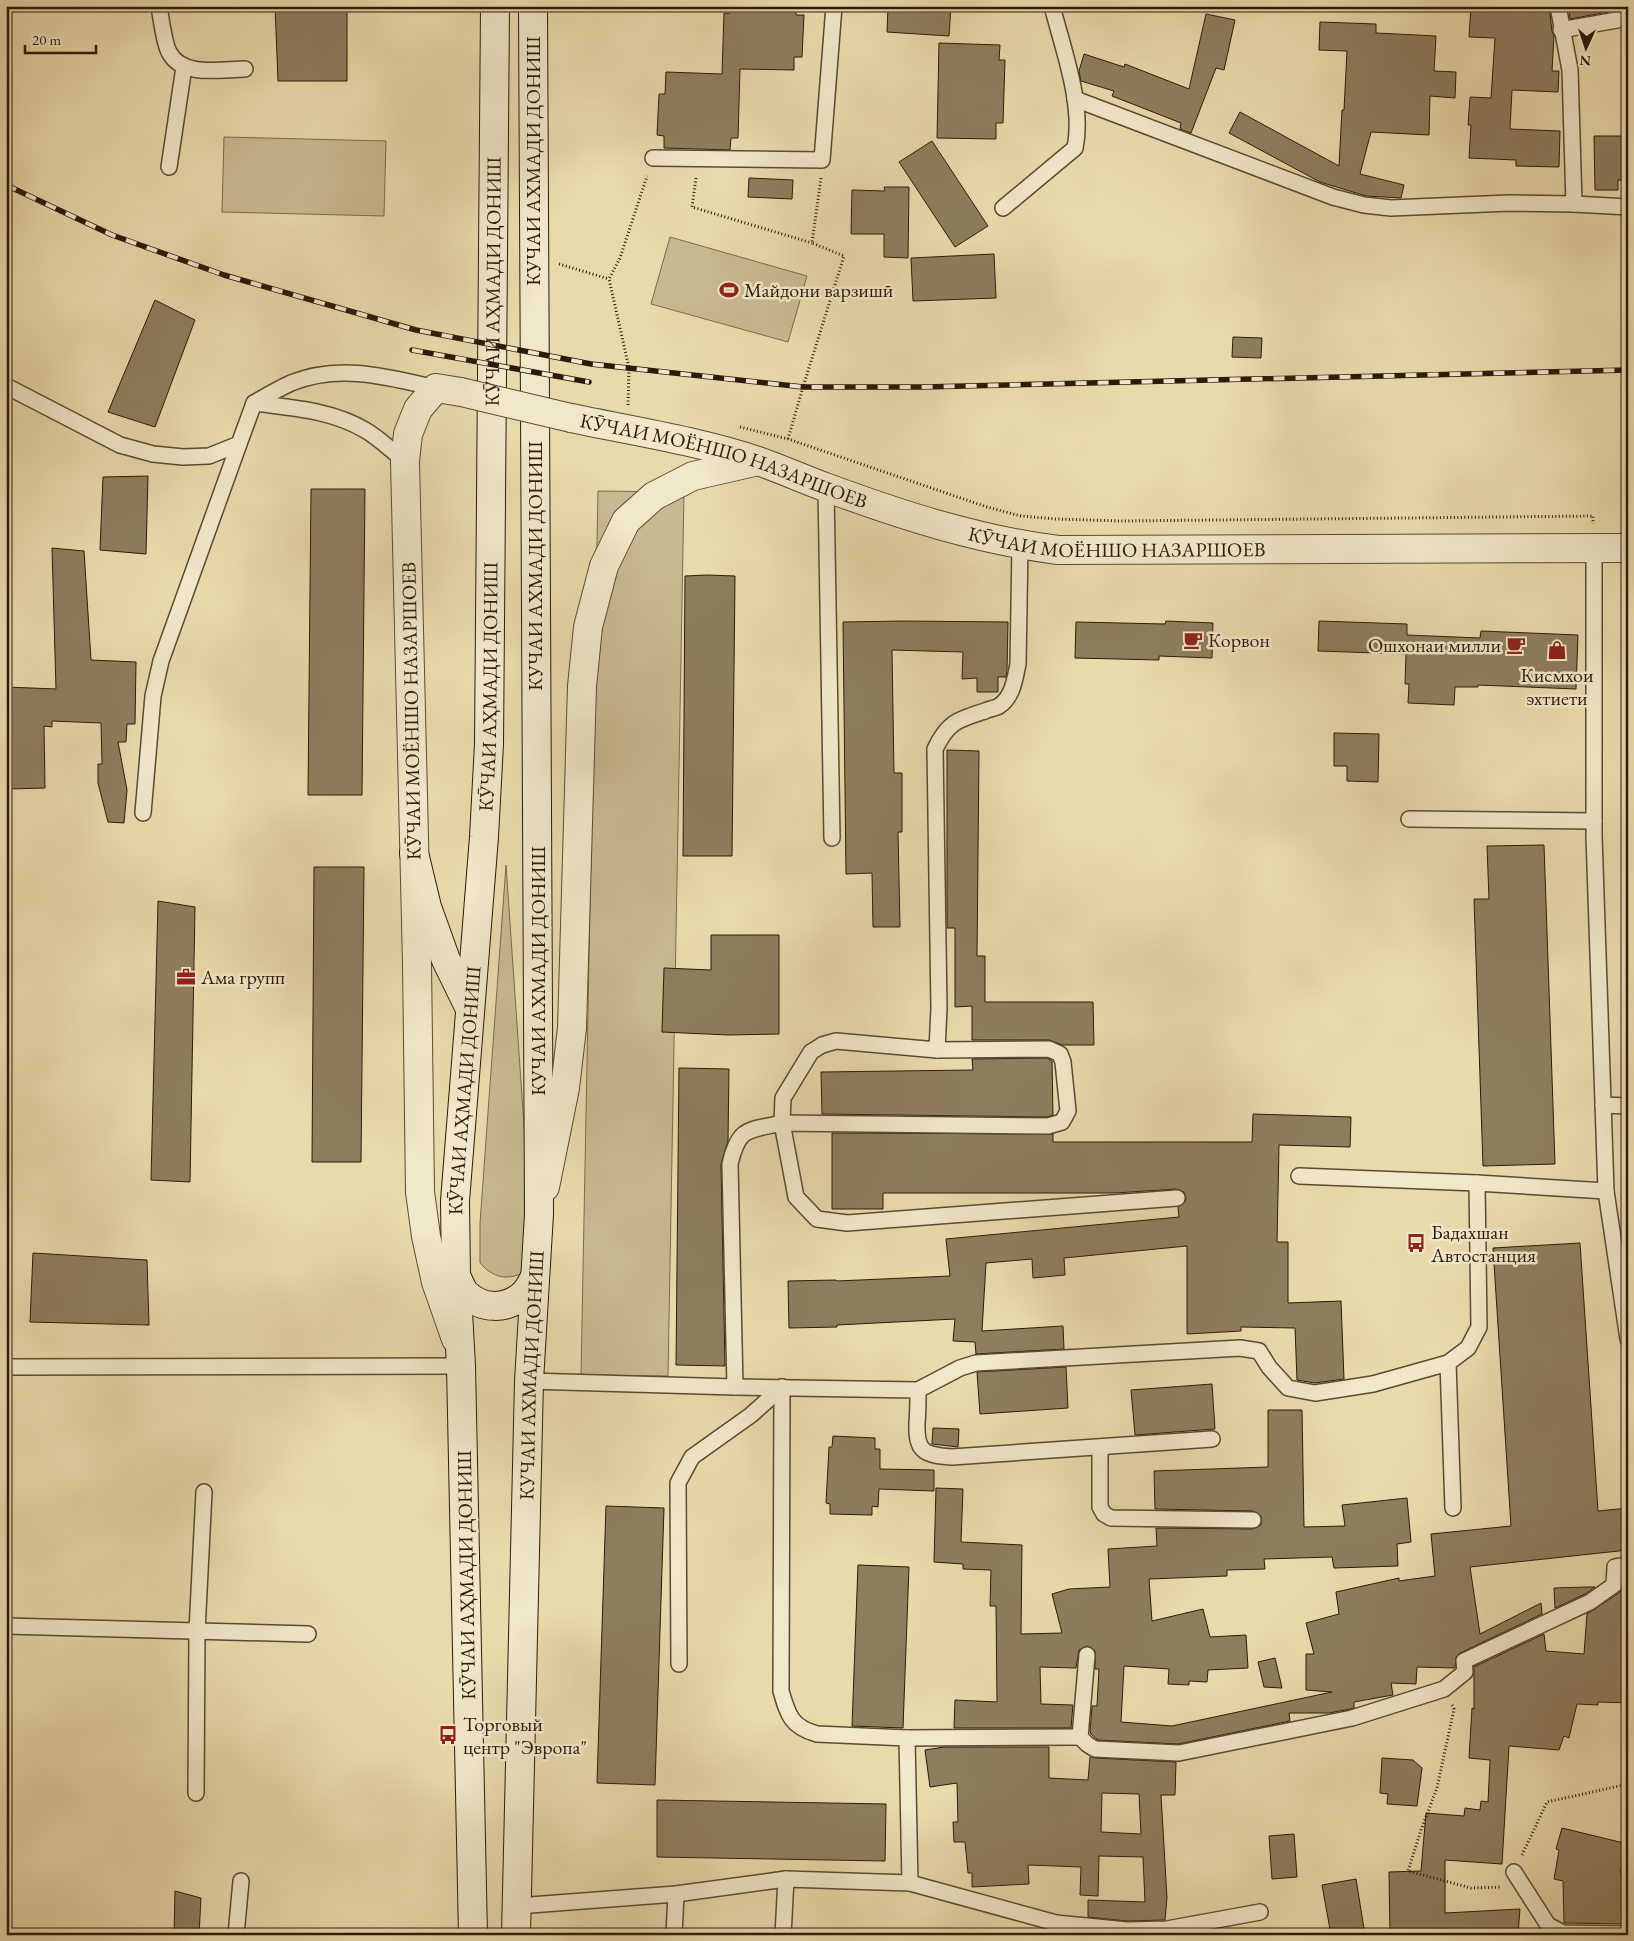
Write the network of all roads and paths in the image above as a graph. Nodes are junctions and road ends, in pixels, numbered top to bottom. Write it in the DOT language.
graph roads {
  1 [pos="159,6"];
  2 [pos="495,6"];
  3 [pos="533,6"];
  4 [pos="834,6"];
  5 [pos="1052,6"];
  6 [pos="1558,6"];
  7 [pos="1628,18"];
  8 [pos="1562,30"];
  9 [pos="184,67"];
  10 [pos="245,69"];
  11 [pos="1075,99"];
  12 [pos="653,158"];
  13 [pos="698,159"];
  14 [pos="822,160"];
  15 [pos="169,167"];
  16 [pos="1574,204"];
  17 [pos="1628,207"];
  18 [pos="1003,208"];
  19 [pos="812,243"];
  20 [pos="6,386"];
  21 [pos="448,390"];
  22 [pos="254,403"];
  23 [pos="628,408"];
  24 [pos="740,427"];
  25 [pos="788,439"];
  26 [pos="239,444"];
  27 [pos="404,461"];
  28 [pos="758,461"];
  29 [pos="826,488"];
  30 [pos="1020,545"];
  31 [pos="1594,548"];
  32 [pos="1628,548"];
  33 [pos="143,814"];
  34 [pos="1409,819"];
  35 [pos="1594,821"];
  36 [pos="832,838"];
  37 [pos="414,853"];
  38 [pos="470,1010"];
  39 [pos="937,1050"];
  40 [pos="1603,1105"];
  41 [pos="1628,1106"];
  42 [pos="782,1123"];
  43 [pos="1299,1176"];
  44 [pos="1476,1183"];
  45 [pos="1606,1191"];
  46 [pos="1177,1198"];
  47 [pos="540,1214"];
  48 [pos="456,1276"];
  49 [pos="535,1277"];
  50 [pos="1628,1339"];
  51 [pos="461,1359"];
  52 [pos="1448,1363"];
  53 [pos="6,1367"];
  54 [pos="529,1381"];
  55 [pos="735,1387"];
  56 [pos="782,1387"];
  57 [pos="918,1390"];
  58 [pos="1212,1440"];
  59 [pos="1100,1447"];
  60 [pos="204,1492"];
  61 [pos="1453,1508"];
  62 [pos="1252,1520"];
  63 [pos="1628,1565"];
  64 [pos="6,1626"];
  65 [pos="197,1631"];
  66 [pos="308,1634"];
  67 [pos="1087,1655"];
  68 [pos="679,1664"];
  69 [pos="1444,1689"];
  70 [pos="1080,1737"];
  71 [pos="906,1738"];
  72 [pos="1628,1784"];
  73 [pos="196,1793"];
  74 [pos="1514,1872"];
  75 [pos="786,1879"];
  76 [pos="241,1881"];
  77 [pos="910,1883"];
  78 [pos="676,1894"];
  79 [pos="517,1906"];
  80 [pos="1260,1912"];
  81 [pos="1628,1934"];
  82 [pos="236,1935"];
  83 [pos="474,1935"];
  84 [pos="516,1935"];
  85 [pos="674,1935"];
  86 [pos="783,1935"];
  1 -- 9 [label="lane"];
  2 -- 38 [label="street, КӮЧАИ АҲМАДИ ДОНИШ"];
  3 -- 47 [label="street, КУЧАИ АХМАДИ ДОНИШ"];
  4 -- 14 [label="lane"];
  5 -- 11 [label="lane"];
  6 -- 8 [label="lane"];
  7 -- 8 [label="lane"];
  8 -- 16 [label="lane"];
  9 -- 10 [label="lane"];
  9 -- 15 [label="lane"];
  11 -- 16 [label="lane"];
  11 -- 18 [label="lane"];
  12 -- 13 [label="lane"];
  12 -- 23 [label="path"];
  13 -- 14 [label="lane"];
  13 -- 19 [label="path"];
  14 -- 19 [label="path"];
  16 -- 17 [label="lane"];
  19 -- 25 [label="path"];
  20 -- 26 [label="lane"];
  21 -- 22 [label="lane"];
  21 -- 27 [label="street, КӮЧАИ МОЁНШО НАЗАРШОЕВ"];
  21 -- 28 [label="street, КӮЧАИ МОЁНШО НАЗАРШОЕВ, bridge"];
  22 -- 26 [label="lane"];
  22 -- 27 [label="lane"];
  24 -- 25 [label="path"];
  25 -- 31 [label="path"];
  26 -- 33 [label="lane"];
  27 -- 37 [label="street, КӮЧАИ МОЁНШО НАЗАРШОЕВ"];
  28 -- 29 [label="street, КӮЧАИ МОЁНШО НАЗАРШОЕВ"];
  28 -- 47 [label="street"];
  29 -- 30 [label="street, КӮЧАИ МОЁНШО НАЗАРШОЕВ"];
  29 -- 36 [label="lane"];
  30 -- 31 [label="street, КӮЧАИ МОЁНШО НАЗАРШОЕВ"];
  30 -- 39 [label="lane"];
  31 -- 32 [label="street, КӮЧАИ МОЁНШО НАЗАРШОЕВ"];
  31 -- 35 [label="lane"];
  34 -- 35 [label="lane"];
  35 -- 40 [label="lane"];
  37 -- 38 [label="street"];
  37 -- 51 [label="street, КӮЧАИ МОЁНШО НАЗАРШОЕВ"];
  38 -- 48 [label="street, КӮЧАИ АҲМАДИ ДОНИШ"];
  39 -- 42 [label="lane"];
  39 -- 42 [label="lane"];
  40 -- 41 [label="lane"];
  40 -- 45 [label="lane"];
  42 -- 46 [label="lane"];
  42 -- 55 [label="lane"];
  43 -- 44 [label="lane"];
  44 -- 45 [label="lane"];
  44 -- 52 [label="lane"];
  45 -- 50 [label="lane"];
  47 -- 49 [label="street, КУЧАИ АХМАДИ ДОНИШ"];
  48 -- 49 [label="street"];
  48 -- 51 [label="street, КӮЧАИ АҲМАДИ ДОНИШ"];
  49 -- 54 [label="street, КУЧАИ АХМАДИ ДОНИШ"];
  51 -- 53 [label="lane"];
  51 -- 83 [label="street, КӮЧАИ АҲМАДИ ДОНИШ"];
  52 -- 57 [label="lane"];
  52 -- 61 [label="lane"];
  54 -- 55 [label="lane"];
  54 -- 79 [label="street, КУЧАИ АХМАДИ ДОНИШ"];
  55 -- 56 [label="lane"];
  56 -- 57 [label="lane"];
  56 -- 68 [label="lane"];
  56 -- 71 [label="lane"];
  57 -- 59 [label="lane"];
  58 -- 59 [label="lane"];
  59 -- 62 [label="lane"];
  60 -- 65 [label="lane"];
  63 -- 69 [label="lane"];
  64 -- 65 [label="lane"];
  65 -- 66 [label="lane"];
  65 -- 73 [label="lane"];
  67 -- 70 [label="lane"];
  69 -- 70 [label="lane"];
  69 -- 74 [label="path"];
  70 -- 71 [label="lane"];
  71 -- 77 [label="lane"];
  72 -- 74 [label="path"];
  74 -- 81 [label="lane"];
  75 -- 77 [label="lane"];
  75 -- 78 [label="lane"];
  75 -- 86 [label="lane"];
  76 -- 82 [label="lane"];
  77 -- 80 [label="lane"];
  78 -- 79 [label="lane"];
  78 -- 85 [label="lane"];
  79 -- 84 [label="street, КУЧАИ АХМАДИ ДОНИШ"];
}
